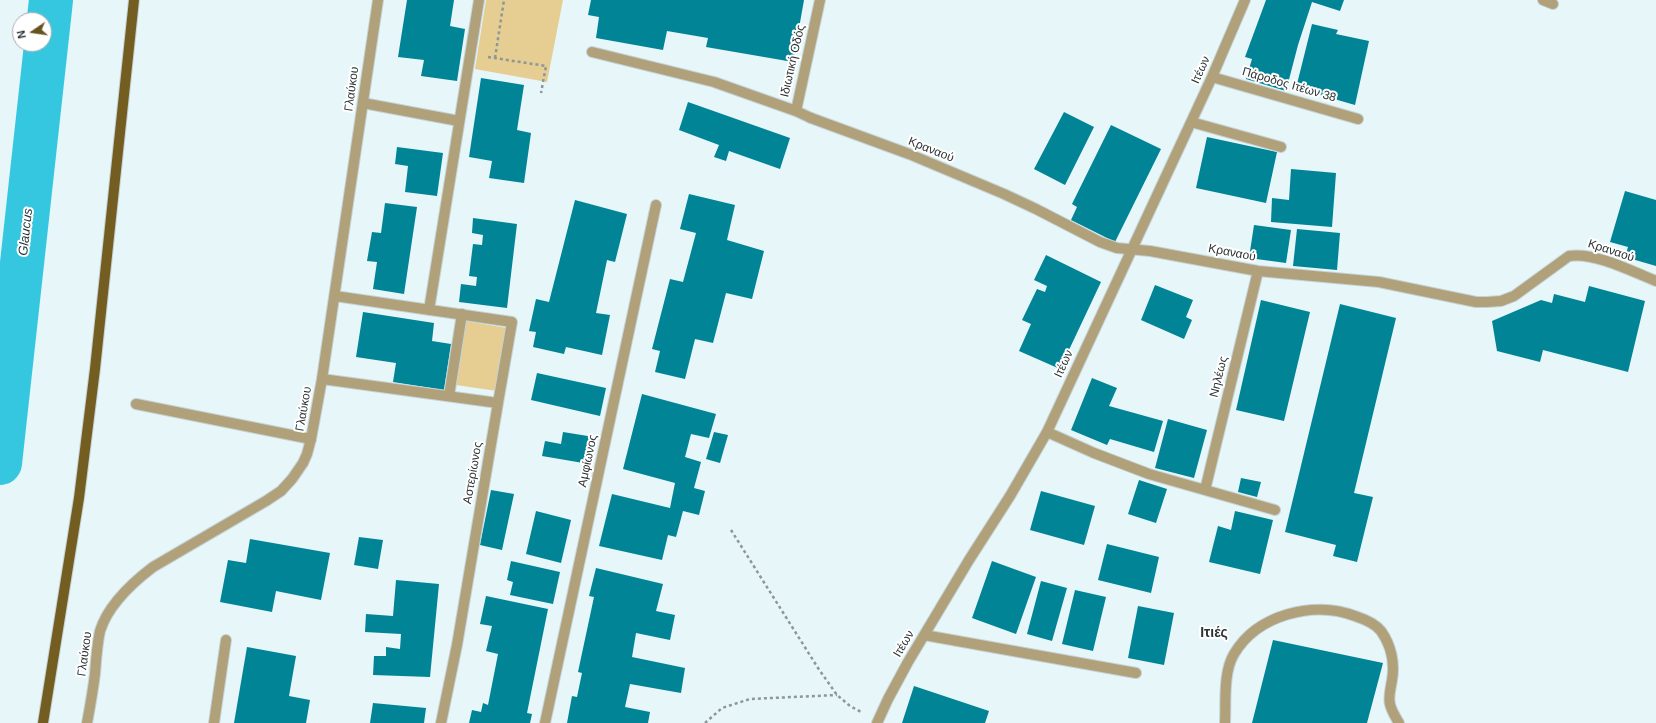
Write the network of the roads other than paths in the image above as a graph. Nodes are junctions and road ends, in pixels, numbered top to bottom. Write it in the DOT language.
graph roads {
  1 [pos="134,0"];
  2 [pos="378,0"];
  3 [pos="479,0"];
  4 [pos="820,0"];
  5 [pos="1245,0"];
  6 [pos="1543,0"];
  7 [pos="1553,4"];
  8 [pos="592,52"];
  9 [pos="1212,77"];
  10 [pos="363,103"];
  11 [pos="796,111"];
  12 [pos="811,118"];
  13 [pos="1358,119"];
  14 [pos="459,120"];
  15 [pos="1191,122"];
  16 [pos="1281,147"];
  17 [pos="656,205"];
  18 [pos="1132,250"];
  19 [pos="1258,271"];
  20 [pos="1656,281"];
  21 [pos="335,296"];
  22 [pos="429,310"];
  23 [pos="462,314"];
  24 [pos="322,379"];
  25 [pos="449,396"];
  26 [pos="498,402"];
  27 [pos="136,404"];
  28 [pos="1047,432"];
  29 [pos="311,439"];
  30 [pos="1205,490"];
  31 [pos="1275,510"];
  32 [pos="924,635"];
  33 [pos="226,640"];
  34 [pos="1136,673"];
  35 [pos="878,720"];
  36 [pos="43,723"];
  37 [pos="88,723"];
  38 [pos="214,723"];
  39 [pos="441,723"];
  40 [pos="545,723"];
  41 [pos="1225,723"];
  42 [pos="1399,723"];
  1 -- 36 [label="main road"];
  2 -- 10 [label="street, Γλαύκου"];
  3 -- 14 [label="street"];
  4 -- 11 [label="street, Ιδιωτική Οδός"];
  5 -- 9 [label="street, Ιτέων"];
  6 -- 7 [label="street"];
  8 -- 11 [label="street"];
  9 -- 13 [label="street, Πάροδος Ιτέων 38"];
  9 -- 15 [label="street, Ιτέων"];
  10 -- 14 [label="street"];
  10 -- 21 [label="street, Γλαύκου"];
  11 -- 12 [label="street, Ιδιωτική Οδός"];
  12 -- 18 [label="street, Κραναού"];
  14 -- 22 [label="street"];
  15 -- 16 [label="street"];
  15 -- 18 [label="street, Ιτέων"];
  17 -- 40 [label="street, Αμφίωνος"];
  18 -- 19 [label="street, Κραναού"];
  18 -- 28 [label="street, Ιτέων"];
  19 -- 20 [label="street, Κραναού"];
  19 -- 30 [label="street, Νηλέως"];
  21 -- 22 [label="street"];
  21 -- 24 [label="street, Γλαύκου"];
  22 -- 23 [label="street"];
  23 -- 25 [label="street"];
  23 -- 26 [label="street, Αστερίωνος"];
  24 -- 25 [label="street"];
  24 -- 29 [label="street, Γλαύκου"];
  25 -- 26 [label="street"];
  26 -- 39 [label="street, Αστερίωνος"];
  27 -- 29 [label="street"];
  28 -- 30 [label="street"];
  28 -- 32 [label="street, Ιτέων"];
  29 -- 37 [label="street, Γλαύκου"];
  30 -- 31 [label="street"];
  32 -- 34 [label="street"];
  32 -- 35 [label="street, Ιτέων"];
  33 -- 38 [label="street"];
  41 -- 42 [label="street"];
}
